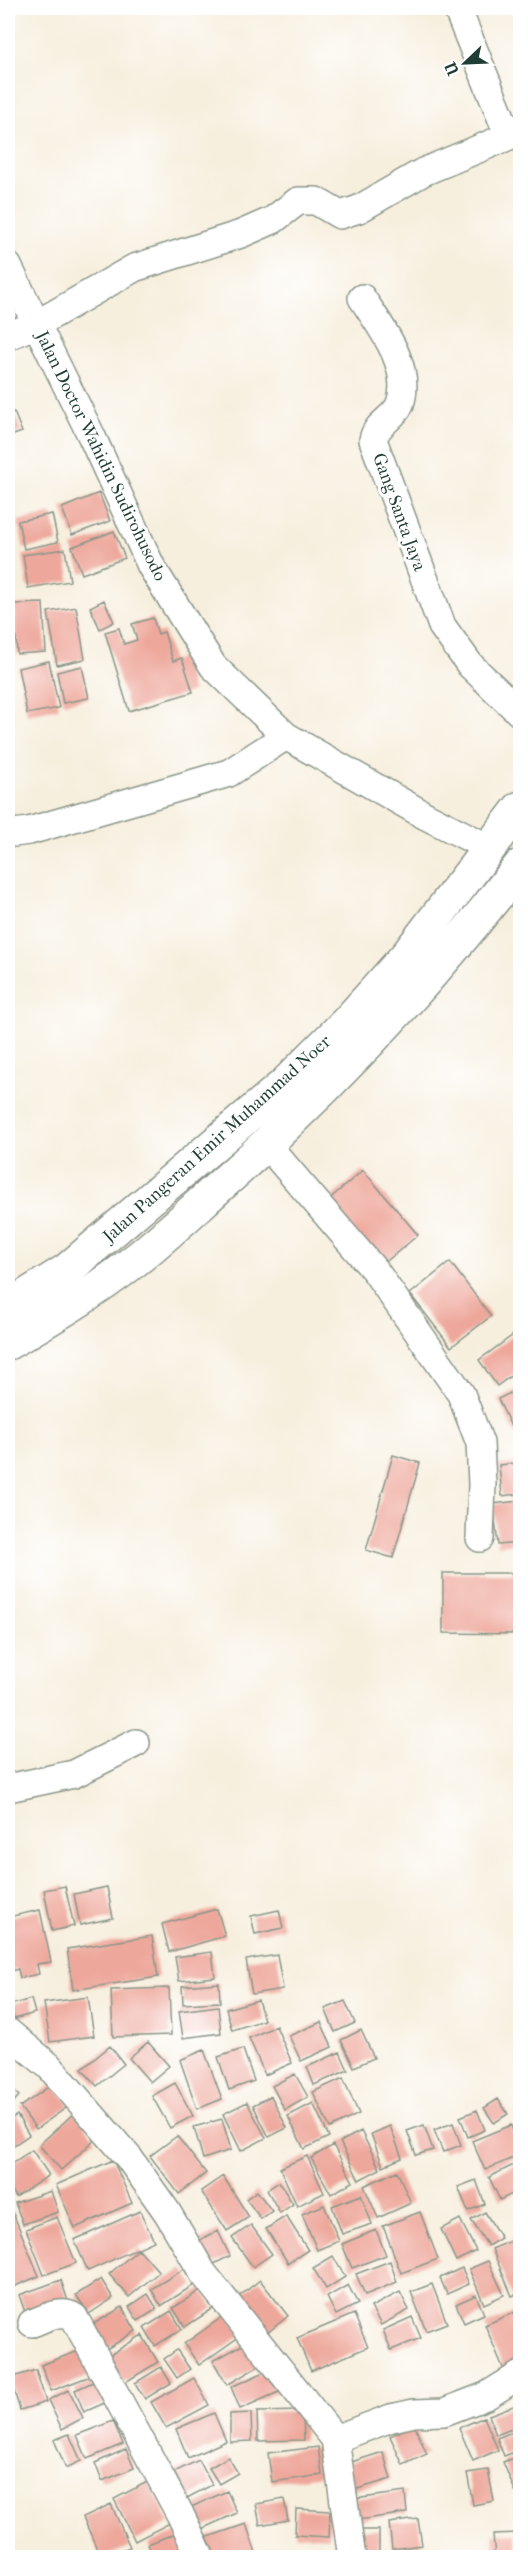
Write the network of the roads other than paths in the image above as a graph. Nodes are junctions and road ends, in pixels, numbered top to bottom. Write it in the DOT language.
graph roads {
  1 [pos="457,8"];
  2 [pos="517,134"];
  3 [pos="8,266"];
  4 [pos="362,298"];
  5 [pos="37,324"];
  6 [pos="8,336"];
  7 [pos="520,712"];
  8 [pos="286,736"];
  9 [pos="520,808"];
  10 [pos="8,830"];
  11 [pos="489,848"];
  12 [pos="520,867"];
  13 [pos="359,1032"];
  14 [pos="267,1144"];
  15 [pos="111,1235"];
  16 [pos="134,1261"];
  17 [pos="23,1311"];
  18 [pos="8,1343"];
  19 [pos="480,1538"];
  20 [pos="136,1743"];
  21 [pos="8,1788"];
  22 [pos="8,2032"];
  23 [pos="32,2323"];
  24 [pos="520,2375"];
  25 [pos="335,2439"];
  26 [pos="201,2558"];
  27 [pos="352,2558"];
  1 -- 2 [label="street"];
  2 -- 5 [label="street"];
  3 -- 5 [label="street, Jalan Doctor Wahidin Sudirohusodo"];
  4 -- 7 [label="street, Gang Santa Jaya"];
  5 -- 6 [label="street"];
  5 -- 8 [label="street, Jalan Doctor Wahidin Sudirohusodo"];
  8 -- 10 [label="street"];
  8 -- 11 [label="street, Jalan Doctor Wahidin Sudirohusodo"];
  9 -- 11 [label="main road, Jalan Pangeran Emir Muhammad Noer"];
  11 -- 13 [label="main road, Jalan Pangeran Emir Muhammad Noer"];
  12 -- 13 [label="main road, Jalan Pangeran Emir Muhammad Noer"];
  13 -- 14 [label="main road, Jalan Pangeran Emir Muhammad Noer"];
  13 -- 15 [label="main road, Jalan Pangeran Emir Muhammad Noer"];
  14 -- 16 [label="main road, Jalan Pangeran Emir Muhammad Noer"];
  14 -- 19 [label="street"];
  15 -- 16 [label="main road"];
  15 -- 17 [label="main road, Jalan Pangeran Emir Muhammad Noer"];
  16 -- 17 [label="main road, Jalan Pangeran Emir Muhammad Noer"];
  17 -- 18 [label="main road, Jalan Pangeran Emir Muhammad Noer"];
  20 -- 21 [label="street"];
  22 -- 25 [label="street"];
  23 -- 26 [label="street"];
  24 -- 25 [label="street"];
  25 -- 27 [label="street"];
}
